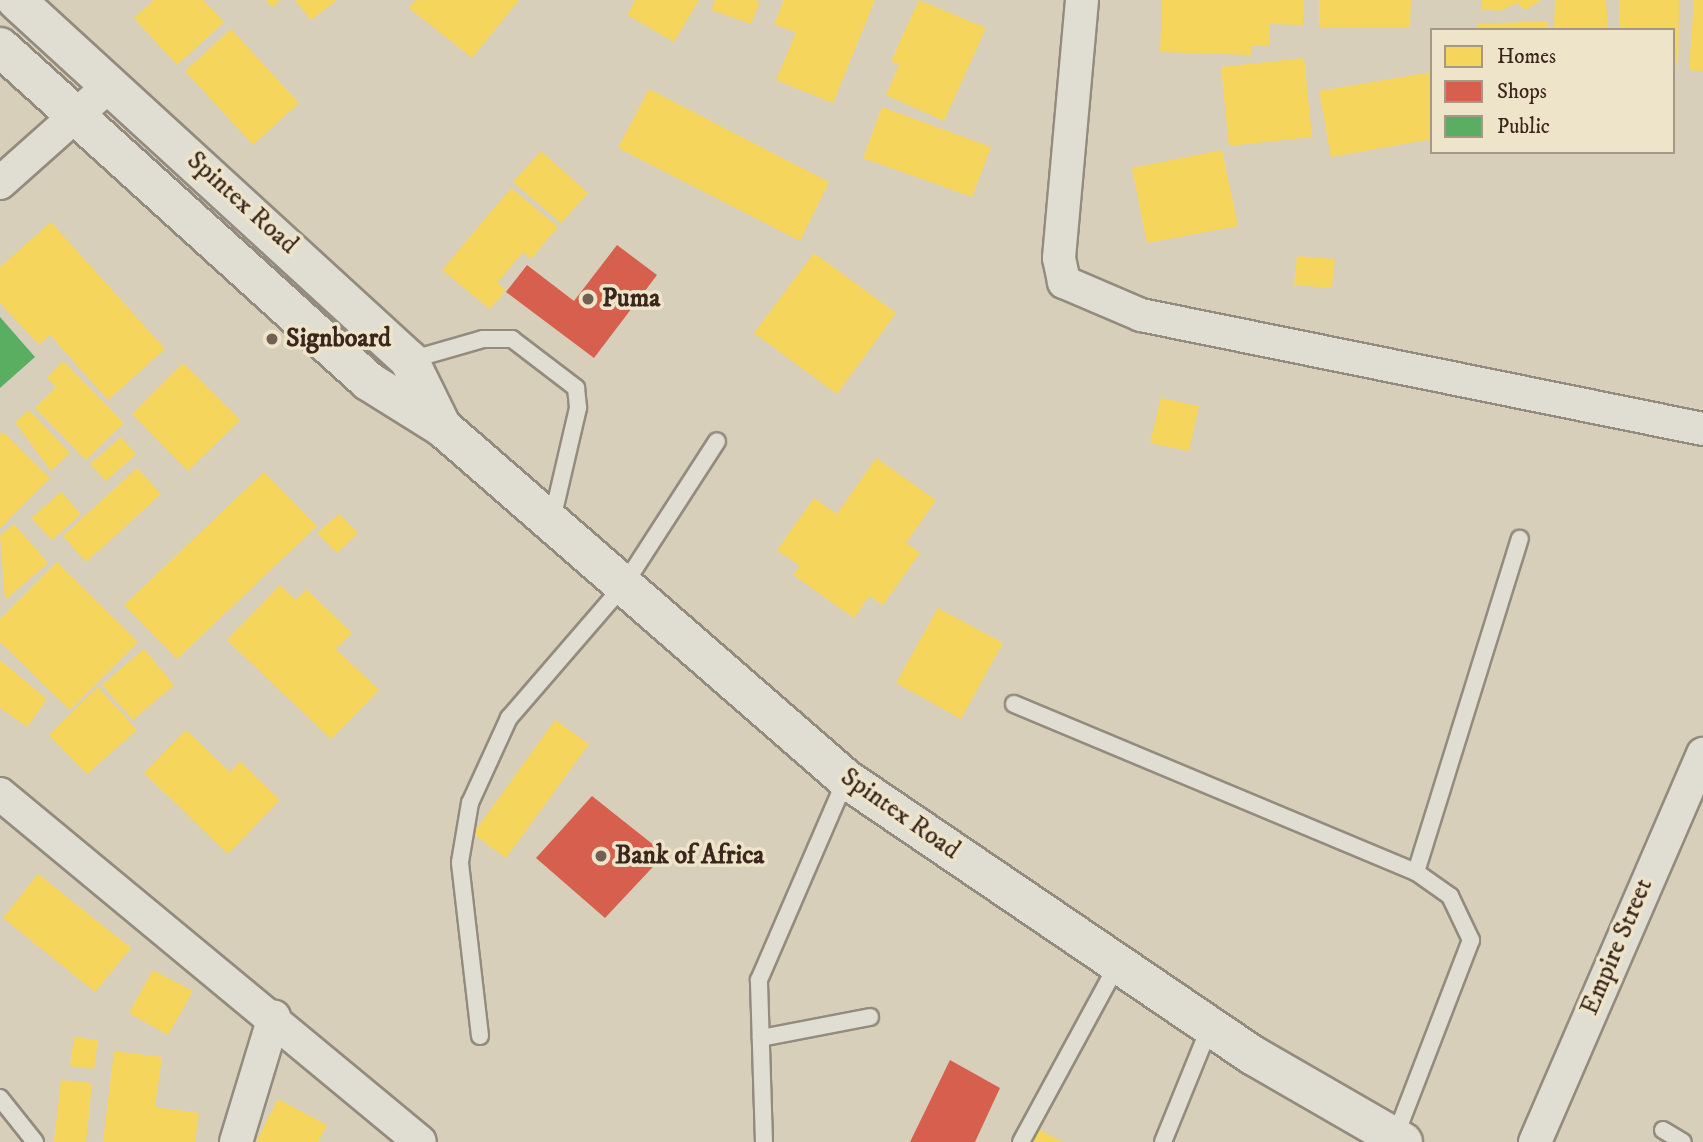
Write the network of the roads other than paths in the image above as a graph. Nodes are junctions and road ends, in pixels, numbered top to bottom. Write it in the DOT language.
graph roads {
  1 [pos="16,0"];
  2 [pos="1082,0"];
  3 [pos="0,47"];
  4 [pos="110,85"];
  5 [pos="76,116"];
  6 [pos="0,183"];
  7 [pos="409,360"];
  8 [pos="442,427"];
  9 [pos="1703,429"];
  10 [pos="717,441"];
  11 [pos="552,523"];
  12 [pos="1520,539"];
  13 [pos="624,585"];
  14 [pos="1014,705"];
  15 [pos="1703,754"];
  16 [pos="846,779"];
  17 [pos="1,796"];
  18 [pos="1416,872"];
  19 [pos="1118,963"];
  20 [pos="274,1017"];
  21 [pos="870,1017"];
  22 [pos="1210,1026"];
  23 [pos="480,1036"];
  24 [pos="761,1038"];
  25 [pos="0,1098"];
  26 [pos="1663,1130"];
  27 [pos="1397,1140"];
  28 [pos="35,1142"];
  29 [pos="236,1142"];
  30 [pos="420,1142"];
  31 [pos="764,1142"];
  32 [pos="1021,1142"];
  33 [pos="1163,1142"];
  34 [pos="1535,1142"];
  35 [pos="1683,1142"];
  1 -- 4 [label="main road, Spintex Road"];
  2 -- 9 [label="street"];
  3 -- 5 [label="main road, Spintex Road"];
  4 -- 5 [label="street"];
  4 -- 7 [label="main road, Spintex Road"];
  5 -- 6 [label="street"];
  5 -- 8 [label="main road, Spintex Road"];
  7 -- 8 [label="main road, Spintex Road"];
  7 -- 11 [label="lane"];
  8 -- 11 [label="main road, Spintex Road"];
  10 -- 13 [label="lane"];
  11 -- 13 [label="main road, Spintex Road"];
  12 -- 18 [label="lane"];
  13 -- 16 [label="main road, Spintex Road"];
  13 -- 23 [label="lane"];
  14 -- 18 [label="lane"];
  15 -- 34 [label="street, Empire Street"];
  16 -- 19 [label="main road, Spintex Road"];
  16 -- 24 [label="lane"];
  17 -- 20 [label="street"];
  18 -- 27 [label="lane"];
  19 -- 22 [label="main road, Spintex Road"];
  19 -- 32 [label="lane"];
  20 -- 29 [label="street"];
  20 -- 30 [label="street"];
  21 -- 24 [label="lane"];
  22 -- 27 [label="main road, Spintex Road"];
  22 -- 33 [label="lane"];
  24 -- 31 [label="lane"];
  25 -- 28 [label="lane"];
  26 -- 35 [label="lane"];
}
